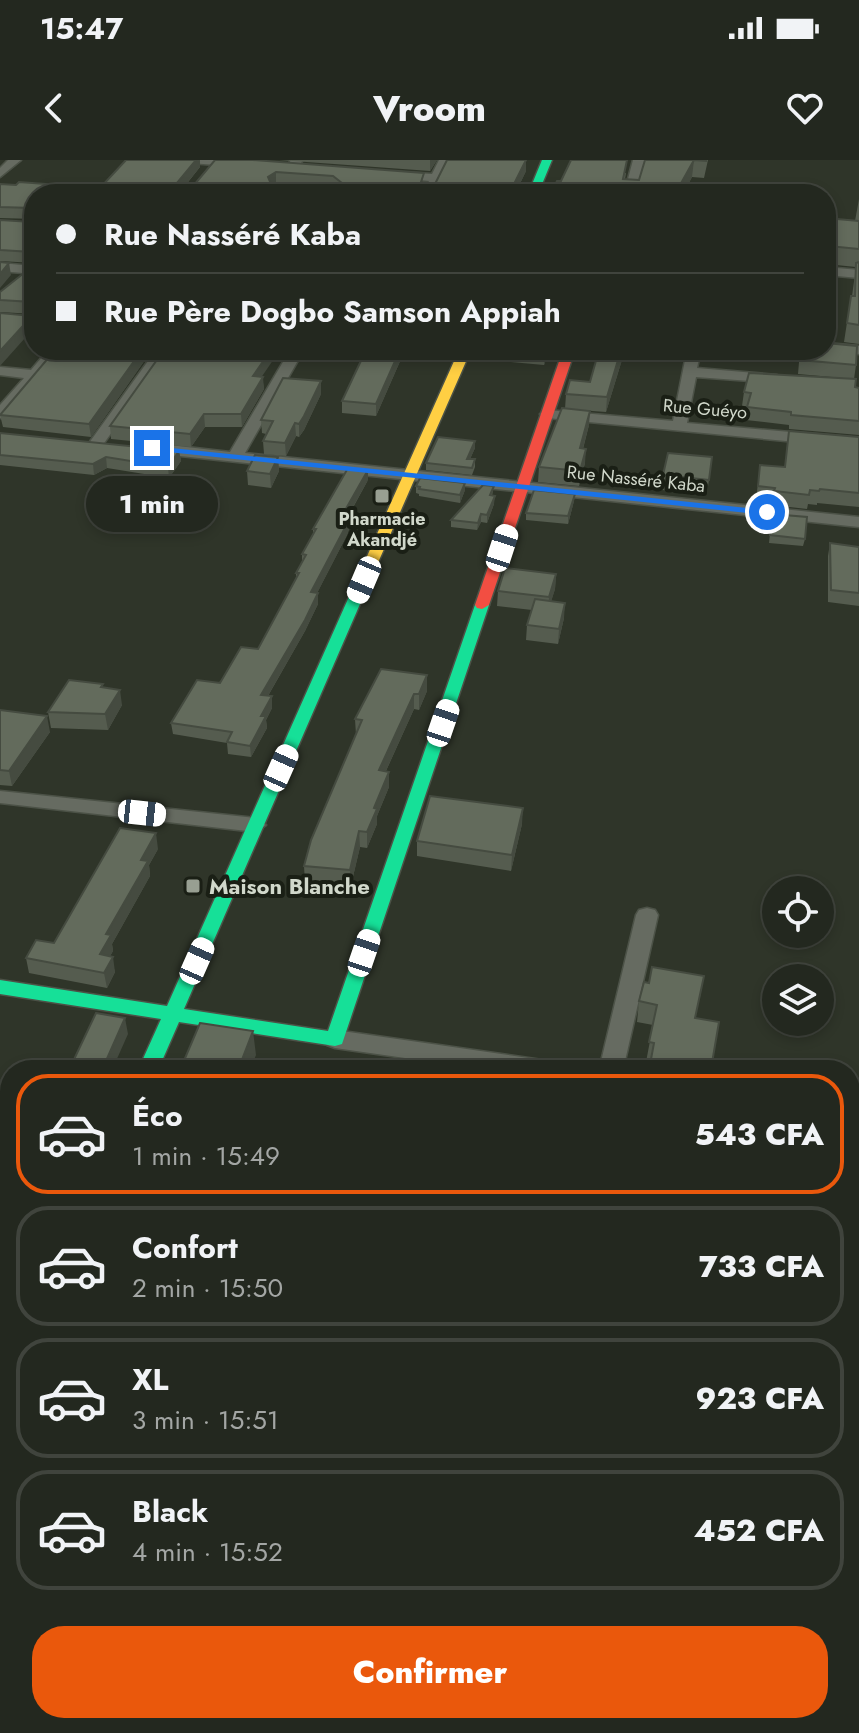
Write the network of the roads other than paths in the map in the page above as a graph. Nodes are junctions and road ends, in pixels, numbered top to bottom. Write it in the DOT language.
graph roads {
  1 [pos="15,160"];
  2 [pos="190,160"];
  3 [pos="445,160"];
  4 [pos="547,160"];
  5 [pos="639,160"];
  6 [pos="214,162"];
  7 [pos="260,165"];
  8 [pos="298,165"];
  9 [pos="276,166"];
  10 [pos="205,172"];
  11 [pos="0,174"];
  12 [pos="378,174"];
  13 [pos="436,178"];
  14 [pos="282,184"];
  15 [pos="433,184"];
  16 [pos="537,184"];
  17 [pos="633,184"];
  18 [pos="0,267"];
  19 [pos="24,272"];
  20 [pos="836,272"];
  21 [pos="859,274"];
  22 [pos="836,348"];
  23 [pos="859,350"];
  24 [pos="47,360"];
  25 [pos="157,360"];
  26 [pos="291,360"];
  27 [pos="461,360"];
  28 [pos="566,360"];
  29 [pos="692,360"];
  30 [pos="0,371"];
  31 [pos="690,372"];
  32 [pos="34,375"];
  33 [pos="798,381"];
  34 [pos="0,414"];
  35 [pos="547,414"];
  36 [pos="679,426"];
  37 [pos="859,443"];
  38 [pos="235,457"];
  39 [pos="409,477"];
  40 [pos="521,488"];
  41 [pos="859,522"];
  42 [pos="0,797"];
  43 [pos="256,825"];
  44 [pos="647,915"];
  45 [pos="0,987"];
  46 [pos="173,1015"];
  47 [pos="335,1039"];
  48 [pos="153,1060"];
  49 [pos="480,1060"];
  50 [pos="613,1060"];
  1 -- 11 [label="street"];
  2 -- 6 [label="street"];
  3 -- 13 [label="street"];
  4 -- 16 [label="street"];
  5 -- 17 [label="street"];
  6 -- 7 [label="street"];
  6 -- 10 [label="street"];
  8 -- 9 [label="street"];
  8 -- 14 [label="street"];
  12 -- 13 [label="street"];
  13 -- 15 [label="street"];
  18 -- 19 [label="street"];
  20 -- 21 [label="street"];
  22 -- 23 [label="street"];
  24 -- 32 [label="street"];
  25 -- 38 [label="street, Rue Nasséré Kaba"];
  26 -- 38 [label="street"];
  27 -- 39 [label="street"];
  28 -- 35 [label="street"];
  29 -- 31 [label="street"];
  30 -- 32 [label="street"];
  31 -- 33 [label="street"];
  31 -- 36 [label="street"];
  32 -- 34 [label="street"];
  35 -- 36 [label="street, Rue Guéyo"];
  35 -- 40 [label="street"];
  36 -- 37 [label="street, Rue Guéyo"];
  38 -- 39 [label="street, Rue Nasséré Kaba"];
  39 -- 40 [label="street, Rue Nasséré Kaba"];
  39 -- 43 [label="street"];
  40 -- 41 [label="street, Rue Nasséré Kaba"];
  40 -- 47 [label="street"];
  42 -- 43 [label="street"];
  43 -- 46 [label="street"];
  44 -- 50 [label="street"];
  45 -- 46 [label="street"];
  46 -- 47 [label="street"];
  46 -- 48 [label="street"];
  47 -- 49 [label="street"];
}
